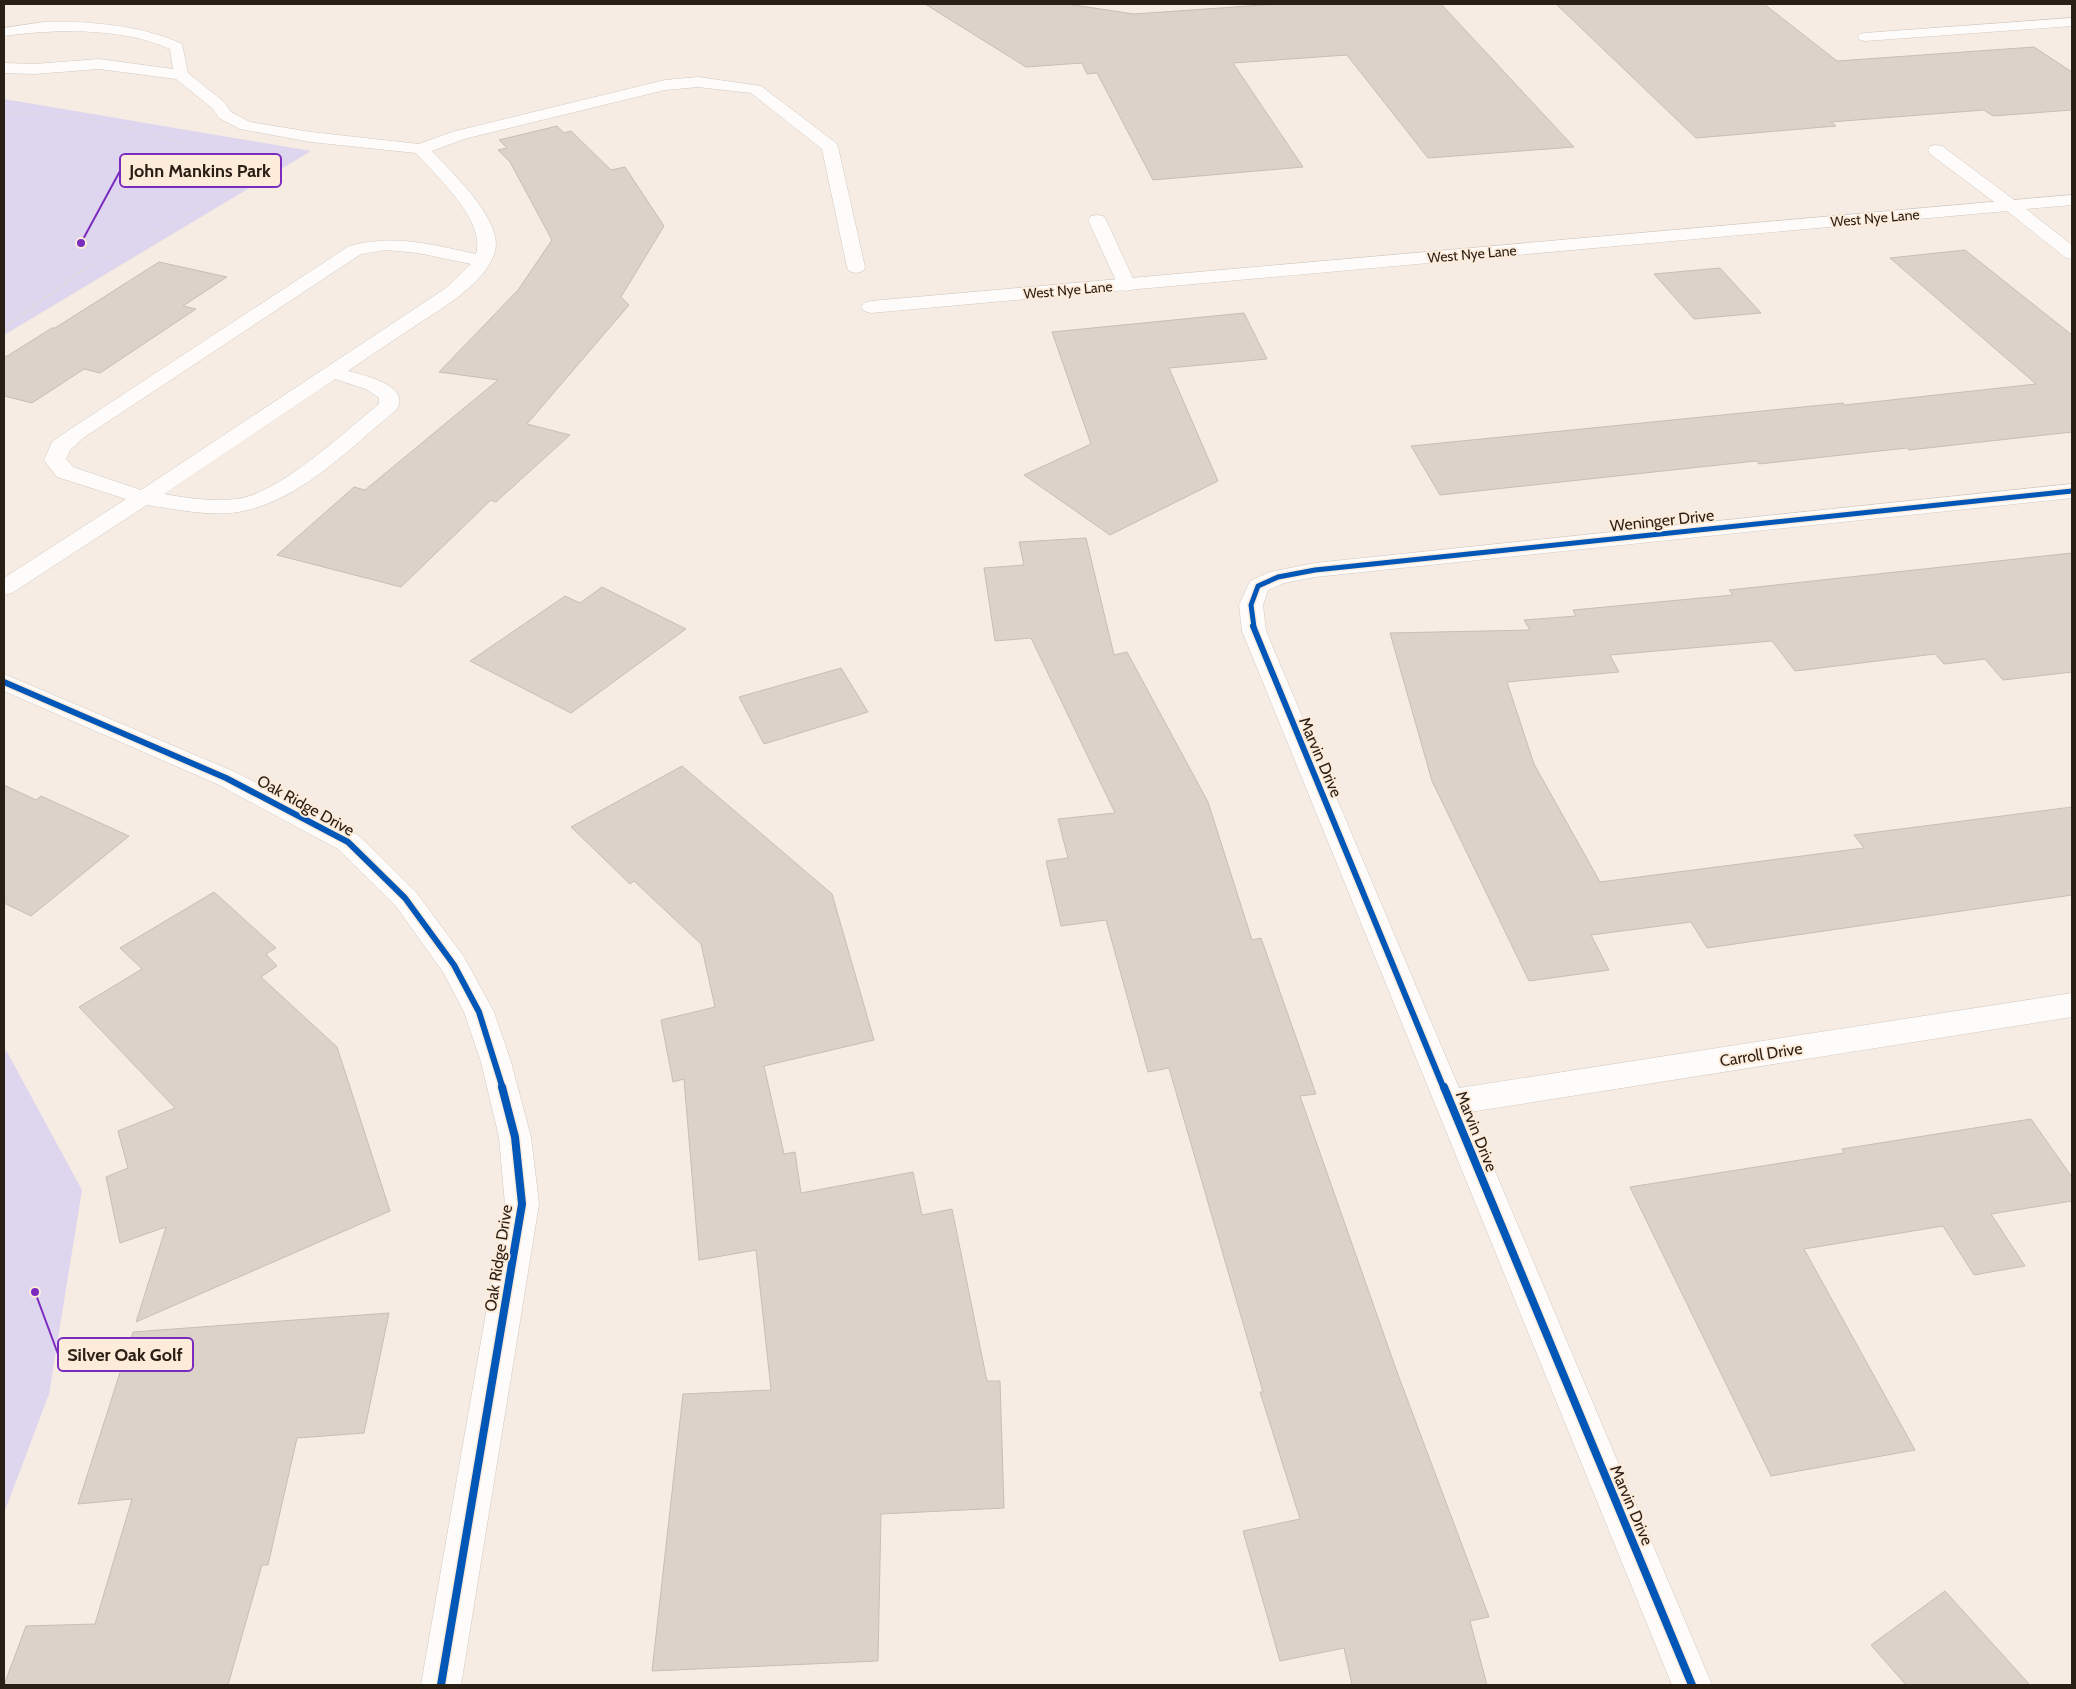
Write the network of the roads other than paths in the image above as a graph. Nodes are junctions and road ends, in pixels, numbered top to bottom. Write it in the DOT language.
graph roads {
  1 [pos="2072,22"];
  2 [pos="4,32"];
  3 [pos="1865,37"];
  4 [pos="4,68"];
  5 [pos="181,75"];
  6 [pos="421,149"];
  7 [pos="1936,150"];
  8 [pos="2072,200"];
  9 [pos="2011,206"];
  10 [pos="1097,220"];
  11 [pos="2072,254"];
  12 [pos="481,261"];
  13 [pos="856,267"];
  14 [pos="1127,285"];
  15 [pos="871,307"];
  16 [pos="332,372"];
  17 [pos="2072,491"];
  18 [pos="144,498"];
  19 [pos="1258,586"];
  20 [pos="4,588"];
  21 [pos="4,682"];
  22 [pos="2072,1005"];
  23 [pos="1450,1102"];
  24 [pos="441,1685"];
  25 [pos="1692,1685"];
  1 -- 3 [label="street"];
  2 -- 5 [label="street"];
  4 -- 5 [label="street"];
  5 -- 6 [label="street"];
  6 -- 12 [label="street"];
  6 -- 13 [label="street"];
  7 -- 9 [label="street"];
  8 -- 9 [label="street, West Nye Lane"];
  9 -- 11 [label="street"];
  9 -- 14 [label="street, West Nye Lane"];
  10 -- 14 [label="street"];
  12 -- 16 [label="street"];
  12 -- 18 [label="street"];
  14 -- 15 [label="street, West Nye Lane"];
  16 -- 18 [label="street"];
  16 -- 18 [label="street"];
  17 -- 19 [label="street, Weninger Drive"];
  18 -- 20 [label="street"];
  19 -- 23 [label="street, Marvin Drive"];
  21 -- 24 [label="street, Oak Ridge Drive"];
  22 -- 23 [label="street, Carroll Drive"];
  23 -- 25 [label="street, Marvin Drive"];
}
